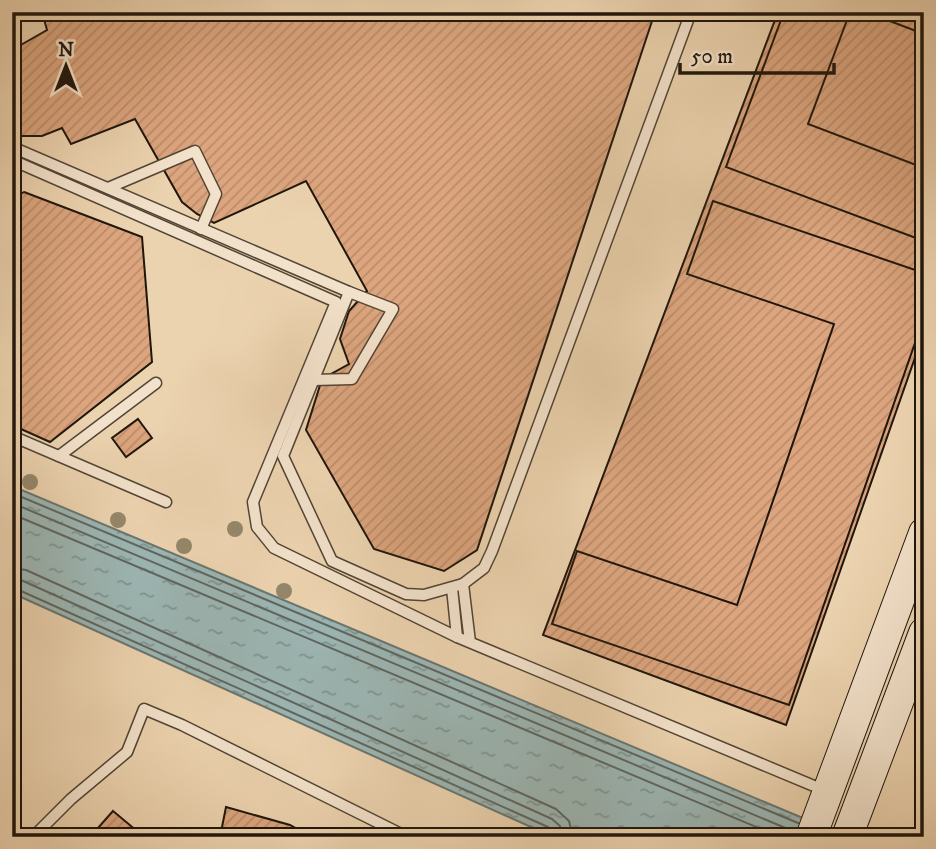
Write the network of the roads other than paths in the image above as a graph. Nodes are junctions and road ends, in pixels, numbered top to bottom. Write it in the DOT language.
graph roads {
  1 [pos="690,13"];
  2 [pos="12,147"];
  3 [pos="12,160"];
  4 [pos="108,188"];
  5 [pos="201,229"];
  6 [pos="349,292"];
  7 [pos="313,380"];
  8 [pos="156,383"];
  9 [pos="12,436"];
  10 [pos="59,456"];
  11 [pos="166,502"];
  12 [pos="924,533"];
  13 [pos="457,586"];
  14 [pos="924,634"];
  15 [pos="457,637"];
  16 [pos="470,642"];
  17 [pos="820,813"];
  18 [pos="850,830"];
  19 [pos="33,837"];
  20 [pos="407,837"];
  1 -- 13 [label="lane"];
  2 -- 4 [label="lane"];
  3 -- 15 [label="lane"];
  4 -- 5 [label="lane"];
  4 -- 5 [label="lane"];
  5 -- 6 [label="lane"];
  6 -- 7 [label="lane"];
  6 -- 7 [label="lane"];
  7 -- 13 [label="lane"];
  8 -- 10 [label="lane"];
  9 -- 10 [label="lane"];
  10 -- 11 [label="lane"];
  12 -- 17 [label="street"];
  13 -- 15 [label="lane"];
  13 -- 16 [label="lane"];
  14 -- 18 [label="street"];
  15 -- 16 [label="lane"];
  16 -- 17 [label="lane"];
  19 -- 20 [label="lane"];
}
